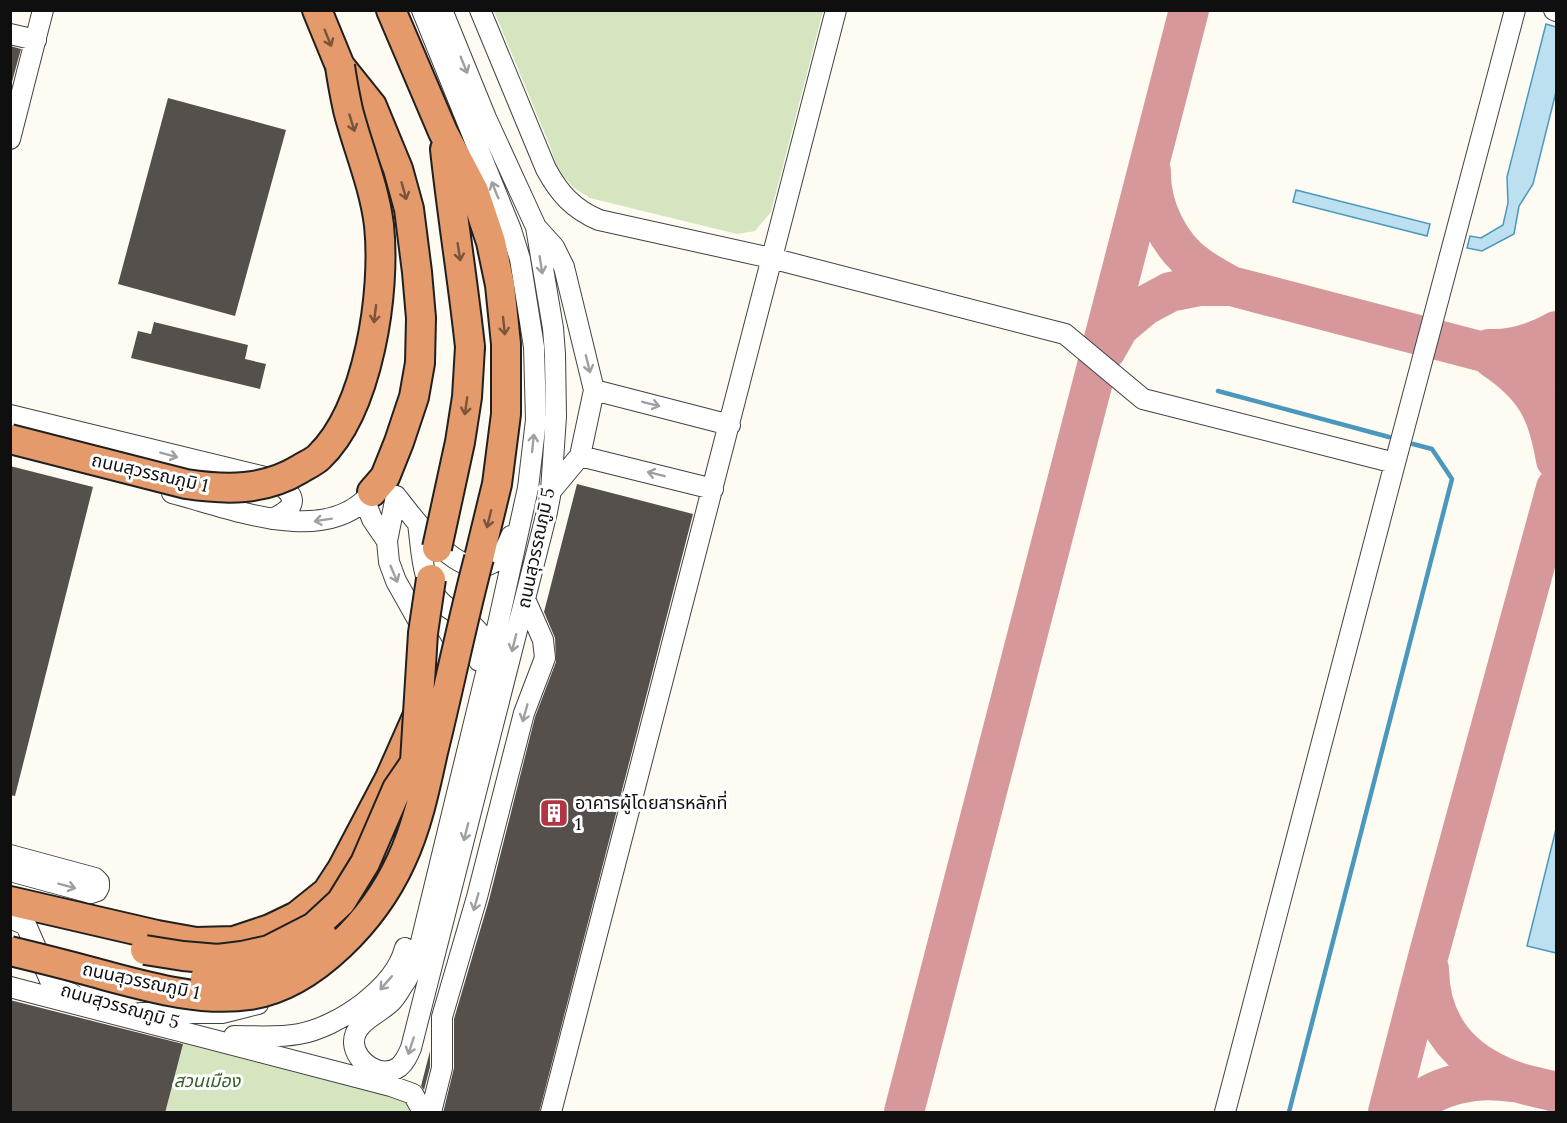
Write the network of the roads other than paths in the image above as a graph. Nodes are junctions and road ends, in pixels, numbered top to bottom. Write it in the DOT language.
graph roads {
  1 [pos="43,10"];
  2 [pos="317,10"];
  3 [pos="391,10"];
  4 [pos="422,10"];
  5 [pos="442,10"];
  6 [pos="480,10"];
  7 [pos="836,10"];
  8 [pos="1515,10"];
  9 [pos="10,34"];
  10 [pos="36,40"];
  11 [pos="340,66"];
  12 [pos="443,132"];
  13 [pos="10,139"];
  14 [pos="536,227"];
  15 [pos="771,258"];
  16 [pos="594,390"];
  17 [pos="10,415"];
  18 [pos="730,425"];
  19 [pos="76,431"];
  20 [pos="10,439"];
  21 [pos="130,445"];
  22 [pos="10,452"];
  23 [pos="580,456"];
  24 [pos="1395,464"];
  25 [pos="67,466"];
  26 [pos="122,480"];
  27 [pos="528,488"];
  28 [pos="713,489"];
  29 [pos="551,491"];
  30 [pos="378,496"];
  31 [pos="272,519"];
  32 [pos="418,524"];
  33 [pos="387,542"];
  34 [pos="525,599"];
  35 [pos="428,723"];
  36 [pos="10,855"];
  37 [pos="10,871"];
  38 [pos="10,901"];
  39 [pos="10,917"];
  40 [pos="10,933"];
  41 [pos="10,951"];
  42 [pos="10,987"];
  43 [pos="140,1013"];
  44 [pos="234,1036"];
  45 [pos="369,1074"];
  46 [pos="428,1112"];
  47 [pos="551,1113"];
  48 [pos="1225,1113"];
  1 -- 10 [label="street"];
  2 -- 11 [label="highway, ถนนสุวรรณภูมิ 1, one-way"];
  3 -- 12 [label="highway, ถนนสุวรรณภูมิ 1"];
  27 -- 4 [label="street, ถนนสุวรรณภูมิ 5, one-way"];
  5 -- 14 [label="street, ถนนสุวรรณภูมิ 5, one-way"];
  6 -- 15 [label="street"];
  7 -- 15 [label="street"];
  8 -- 24 [label="street"];
  9 -- 10 [label="street"];
  10 -- 13 [label="street"];
  11 -- 20 [label="highway, ถนนสุวรรณภูมิ 1, one-way, bridge"];
  11 -- 30 [label="highway, one-way"];
  12 -- 35 [label="highway, ถนนสุวรรณภูมิ 1, one-way, bridge"];
  12 -- 35 [label="highway, ถนนสุวรรณภูมิ 1, one-way, bridge"];
  14 -- 16 [label="street, one-way"];
  14 -- 29 [label="street, ถนนสุวรรณภูมิ 5, one-way"];
  15 -- 18 [label="street"];
  15 -- 24 [label="street"];
  16 -- 18 [label="street, one-way"];
  16 -- 23 [label="street"];
  17 -- 19 [label="street"];
  18 -- 28 [label="street"];
  19 -- 21 [label="street"];
  19 -- 25 [label="street"];
  21 -- 26 [label="street"];
  21 -- 31 [label="street, one-way"];
  22 -- 25 [label="street"];
  28 -- 23 [label="street, one-way"];
  23 -- 29 [label="street"];
  24 -- 48 [label="street"];
  25 -- 26 [label="street"];
  26 -- 31 [label="street"];
  27 -- 32 [label="street, ถนนสุวรรณภูมิ 5"];
  27 -- 45 [label="street, ถนนสุวรรณภูมิ 5"];
  28 -- 47 [label="street"];
  29 -- 34 [label="street, ถนนสุวรรณภูมิ 5"];
  30 -- 31 [label="street, one-way"];
  30 -- 32 [label="street, ถนนสุวรรณภูมิ 5"];
  30 -- 33 [label="street"];
  30 -- 33 [label="street"];
  32 -- 44 [label="street, one-way"];
  33 -- 43 [label="street, one-way"];
  34 -- 45 [label="street, ถนนสุวรรณภูมิ 5, one-way"];
  34 -- 46 [label="street, one-way"];
  35 -- 38 [label="highway, ถนนสุวรรณภูมิ 1"];
  35 -- 39 [label="highway, ถนนสุวรรณภูมิ 1, bridge"];
  35 -- 40 [label="highway, ถนนสุวรรณภูมิ 1, bridge"];
  35 -- 41 [label="highway, ถนนสุวรรณภูมิ 1, bridge"];
  37 -- 36 [label="street, one-way"];
  39 -- 43 [label="street, ถนนสุวรรณภูมิ 5"];
  42 -- 45 [label="street, ถนนสุวรรณภูมิ 5"];
  43 -- 44 [label="street, ถนนสุวรรณภูมิ 5"];
  44 -- 45 [label="street"];
  45 -- 46 [label="street, ถนนสุวรรณภูมิ 5"];
}
